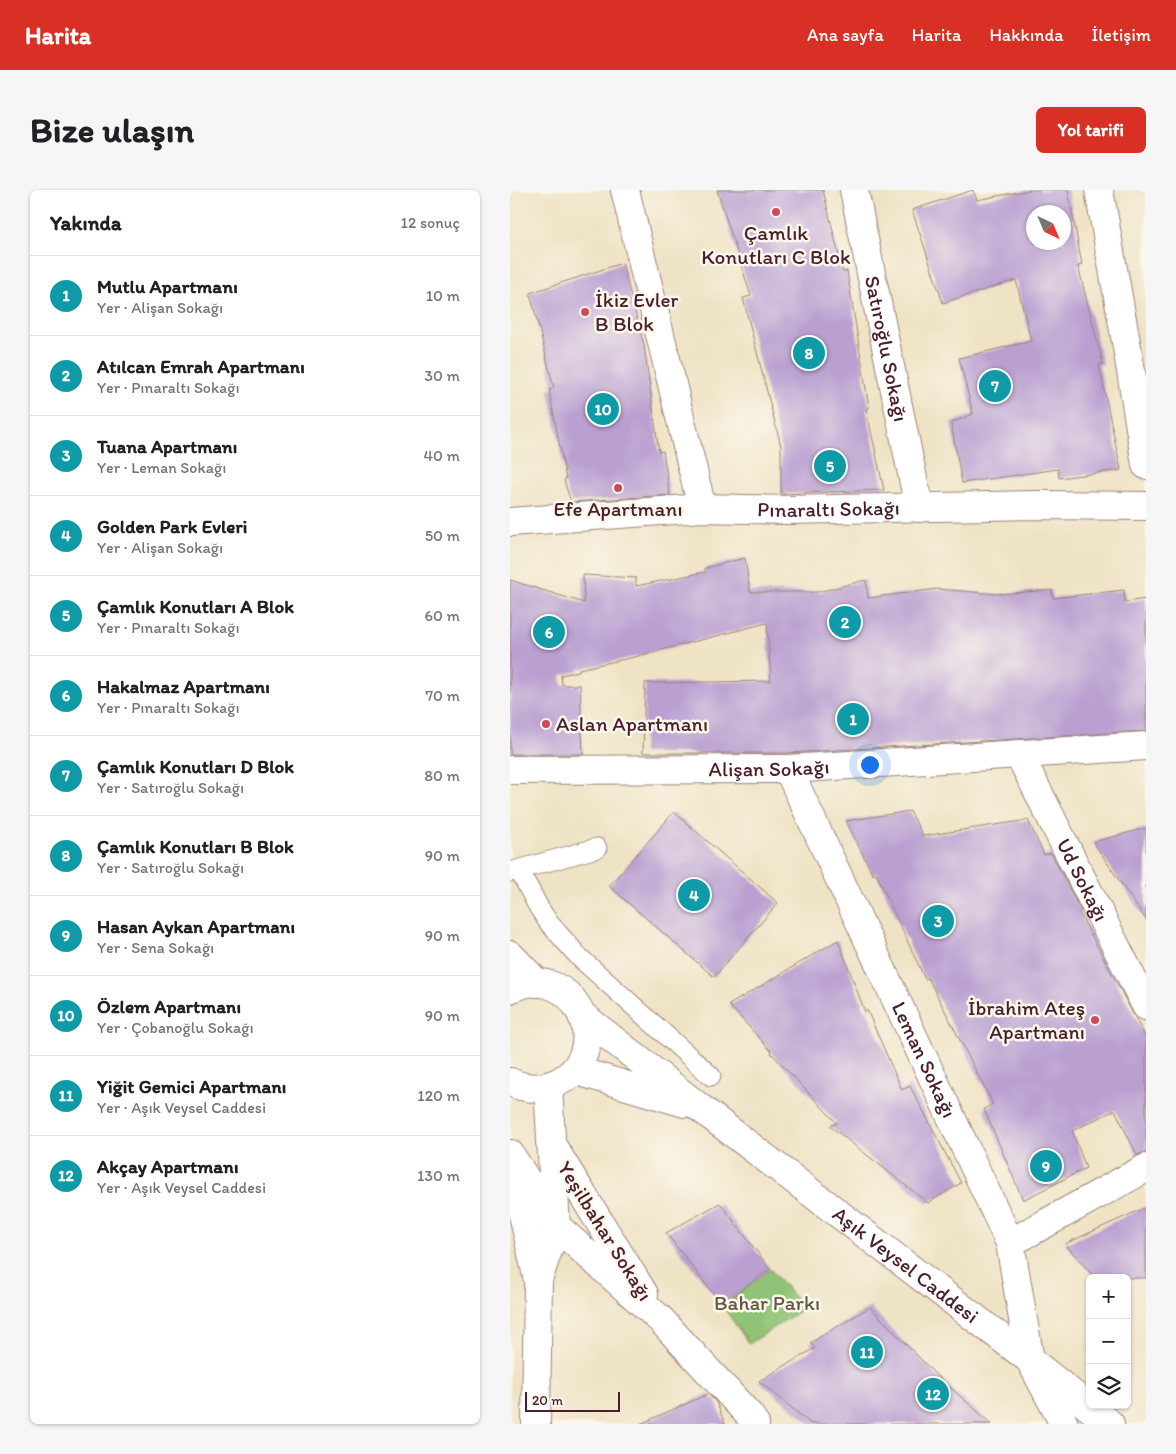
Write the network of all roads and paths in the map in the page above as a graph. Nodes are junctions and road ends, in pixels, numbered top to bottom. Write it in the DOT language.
graph roads {
  1 [pos="625,190"];
  2 [pos="854,190"];
  3 [pos="1099,190"];
  4 [pos="1146,465"];
  5 [pos="1146,506"];
  6 [pos="702,508"];
  7 [pos="919,508"];
  8 [pos="510,522"];
  9 [pos="1146,746"];
  10 [pos="1019,754"];
  11 [pos="788,769"];
  12 [pos="510,770"];
  13 [pos="597,848"];
  14 [pos="515,871"];
  15 [pos="510,955"];
  16 [pos="537,982"];
  17 [pos="510,989"];
  18 [pos="1146,1006"];
  19 [pos="583,1016"];
  20 [pos="574,1070"];
  21 [pos="711,1076"];
  22 [pos="510,1082"];
  23 [pos="548,1086"];
  24 [pos="699,1107"];
  25 [pos="550,1142"];
  26 [pos="510,1154"];
  27 [pos="1146,1168"];
  28 [pos="510,1172"];
  29 [pos="556,1226"];
  30 [pos="1010,1243"];
  31 [pos="538,1280"];
  32 [pos="661,1320"];
  33 [pos="1030,1360"];
  34 [pos="536,1424"];
  35 [pos="755,1424"];
  36 [pos="1064,1424"];
  37 [pos="1110,1424"];
  1 -- 6 [label="street"];
  2 -- 7 [label="street, Satıroğlu Sokağı"];
  3 -- 4 [label="street"];
  5 -- 7 [label="street, Pınaraltı Sokağı"];
  6 -- 7 [label="street, Pınaraltı Sokağı"];
  6 -- 8 [label="street, Pınaraltı Sokağı"];
  9 -- 10 [label="street, Alişan Sokağı"];
  10 -- 11 [label="street, Alişan Sokağı"];
  10 -- 18 [label="street, Ud Sokağı"];
  11 -- 12 [label="street, Alişan Sokağı"];
  11 -- 30 [label="street, Leman Sokağı"];
  13 -- 14 [label="lane"];
  14 -- 21 [label="lane"];
  15 -- 16 [label="street"];
  16 -- 17 [label="street"];
  16 -- 19 [label="street"];
  19 -- 20 [label="street"];
  19 -- 24 [label="street, Aşık Veysel Caddesi"];
  20 -- 23 [label="street"];
  20 -- 24 [label="street, Aşık Veysel Caddesi"];
  22 -- 23 [label="street"];
  23 -- 25 [label="street"];
  24 -- 33 [label="street, Aşık Veysel Caddesi"];
  25 -- 29 [label="street"];
  25 -- 32 [label="street, Yeşilbahar Sokağı"];
  26 -- 29 [label="street, Yeşilbahar Sokağı"];
  27 -- 30 [label="street"];
  28 -- 31 [label="street"];
  29 -- 31 [label="street"];
  29 -- 32 [label="street, Yeşilbahar Sokağı"];
  30 -- 33 [label="street, Leman Sokağı"];
  31 -- 34 [label="street"];
  32 -- 35 [label="street, Yeşilbahar Sokağı"];
  33 -- 36 [label="street"];
  33 -- 37 [label="street, Aşık Veysel Caddesi"];
}
